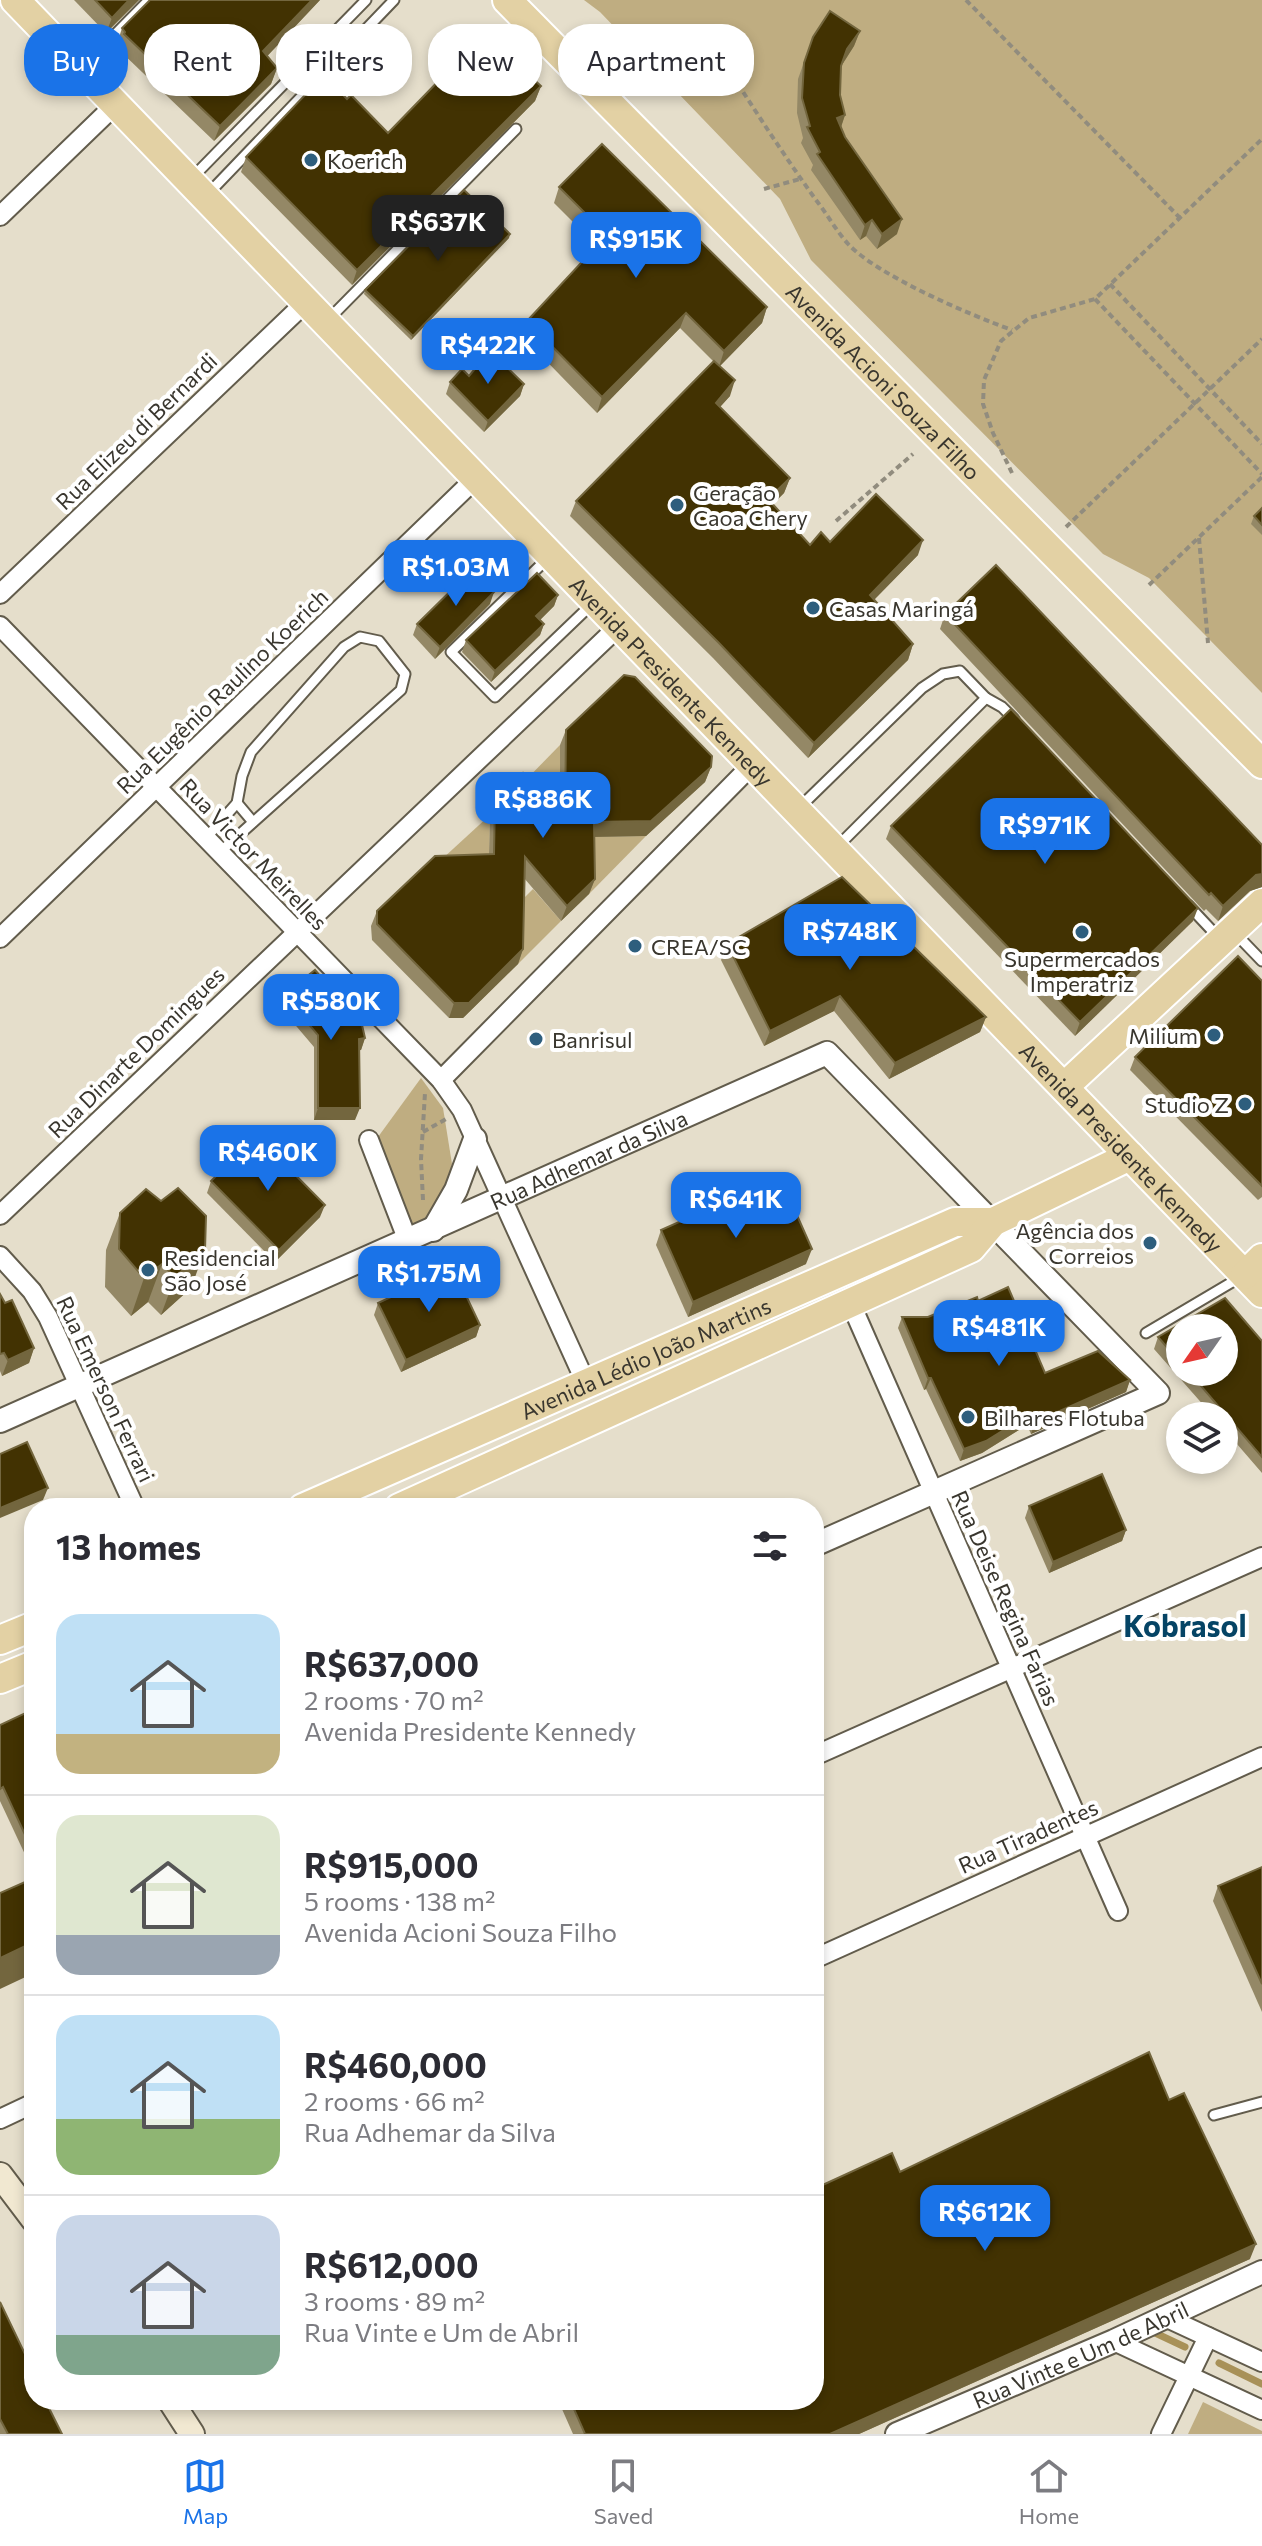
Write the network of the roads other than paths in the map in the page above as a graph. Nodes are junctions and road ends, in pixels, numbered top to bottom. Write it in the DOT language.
graph roads {
  1 [pos="15,0"];
  2 [pos="149,0"];
  3 [pos="366,0"];
  4 [pos="394,0"];
  5 [pos="507,0"];
  6 [pos="38,24"];
  7 [pos="126,24"];
  8 [pos="108,96"];
  9 [pos="116,104"];
  10 [pos="516,129"];
  11 [pos="197,189"];
  12 [pos="0,216"];
  13 [pos="306,302"];
  14 [pos="326,322"];
  15 [pos="476,478"];
  16 [pos="551,555"];
  17 [pos="0,594"];
  18 [pos="595,601"];
  19 [pos="0,626"];
  20 [pos="619,626"];
  21 [pos="986,698"];
  22 [pos="1023,729"];
  23 [pos="1262,764"];
  24 [pos="752,765"];
  25 [pos="156,787"];
  26 [pos="237,803"];
  27 [pos="797,810"];
  28 [pos="253,822"];
  29 [pos="206,838"];
  30 [pos="835,850"];
  31 [pos="220,852"];
  32 [pos="1180,896"];
  33 [pos="1262,903"];
  34 [pos="297,932"];
  35 [pos="1227,935"];
  36 [pos="0,938"];
  37 [pos="1262,961"];
  38 [pos="432,1082"];
  39 [pos="1064,1087"];
  40 [pos="475,1139"];
  41 [pos="369,1140"];
  42 [pos="1130,1156"];
  43 [pos="502,1200"];
  44 [pos="0,1215"];
  45 [pos="993,1222"];
  46 [pos="433,1230"];
  47 [pos="408,1241"];
  48 [pos="0,1256"];
  49 [pos="1256,1275"];
  50 [pos="851,1304"];
  51 [pos="1146,1333"];
  52 [pos="586,1383"];
  53 [pos="81,1385"];
  54 [pos="0,1421"];
  55 [pos="934,1493"];
  56 [pos="131,1498"];
  57 [pos="326,1498"];
  58 [pos="439,1498"];
  59 [pos="824,1541"];
  60 [pos="1262,1557"];
  61 [pos="24,1630"];
  62 [pos="0,1640"];
  63 [pos="1011,1668"];
  64 [pos="24,1669"];
  65 [pos="0,1679"];
  66 [pos="824,1752"];
  67 [pos="1262,1757"];
  68 [pos="1085,1837"];
  69 [pos="1118,1911"];
  70 [pos="824,1954"];
  71 [pos="1262,2102"];
  72 [pos="24,2108"];
  73 [pos="1214,2115"];
  74 [pos="0,2119"];
  75 [pos="0,2175"];
  76 [pos="24,2207"];
  77 [pos="1262,2272"];
  78 [pos="1163,2316"];
  79 [pos="1208,2337"];
  80 [pos="1114,2341"];
  81 [pos="1262,2362"];
  82 [pos="1189,2375"];
  83 [pos="176,2410"];
  84 [pos="1262,2410"];
  85 [pos="192,2434"];
  86 [pos="897,2434"];
  87 [pos="1161,2434"];
  1 -- 6 [label="main road, Avenida Presidente Kennedy"];
  2 -- 7 [label="lane"];
  3 -- 11 [label="lane"];
  4 -- 11 [label="lane"];
  5 -- 23 [label="main road, Avenida Acioni Souza Filho"];
  8 -- 9 [label="main road, Avenida Presidente Kennedy"];
  9 -- 11 [label="main road, Avenida Presidente Kennedy"];
  9 -- 12 [label="street"];
  10 -- 14 [label="lane"];
  11 -- 13 [label="main road, Avenida Presidente Kennedy"];
  13 -- 14 [label="main road, Avenida Presidente Kennedy"];
  13 -- 17 [label="street, Rua Elizeu di Bernardi"];
  14 -- 15 [label="main road, Avenida Presidente Kennedy"];
  15 -- 16 [label="main road, Avenida Presidente Kennedy"];
  15 -- 25 [label="street, Rua Eugênio Raulino Koerich"];
  16 -- 18 [label="main road, Avenida Presidente Kennedy"];
  16 -- 18 [label="lane"];
  18 -- 20 [label="main road, Avenida Presidente Kennedy"];
  19 -- 25 [label="street, Rua Victor Meirelles"];
  20 -- 24 [label="main road, Avenida Presidente Kennedy"];
  20 -- 34 [label="street, Rua Dinarte Domingues"];
  21 -- 22 [label="lane"];
  21 -- 27 [label="lane"];
  21 -- 30 [label="lane"];
  24 -- 27 [label="main road, Avenida Presidente Kennedy"];
  24 -- 38 [label="street"];
  25 -- 29 [label="street, Rua Victor Meirelles"];
  25 -- 36 [label="street, Rua Eugênio Raulino Koerich"];
  26 -- 28 [label="lane"];
  26 -- 28 [label="lane"];
  26 -- 29 [label="lane"];
  27 -- 30 [label="main road, Avenida Presidente Kennedy"];
  28 -- 31 [label="lane"];
  29 -- 31 [label="street, Rua Victor Meirelles"];
  30 -- 39 [label="main road, Avenida Presidente Kennedy"];
  31 -- 34 [label="street, Rua Victor Meirelles"];
  32 -- 35 [label="lane"];
  33 -- 35 [label="main road"];
  34 -- 38 [label="street, Rua Victor Meirelles"];
  34 -- 44 [label="street, Rua Dinarte Domingues"];
  35 -- 37 [label="lane"];
  35 -- 39 [label="main road"];
  38 -- 40 [label="street, Rua Victor Meirelles"];
  39 -- 42 [label="main road, Avenida Presidente Kennedy"];
  40 -- 43 [label="street, Rua Victor Meirelles"];
  40 -- 46 [label="street"];
  41 -- 47 [label="street"];
  42 -- 45 [label="main road, Avenida Lédio João Martins"];
  42 -- 49 [label="main road, Avenida Presidente Kennedy"];
  43 -- 45 [label="street, Rua Adhemar da Silva"];
  43 -- 46 [label="street, Rua Adhemar da Silva"];
  43 -- 52 [label="street, Rua Victor Meirelles"];
  45 -- 50 [label="main road, Avenida Lédio João Martins"];
  45 -- 52 [label="main road, Avenida Lédio João Martins"];
  45 -- 55 [label="street"];
  46 -- 47 [label="street, Rua Adhemar da Silva"];
  47 -- 53 [label="street, Rua Adhemar da Silva"];
  48 -- 53 [label="street, Rua Emerson Ferrari"];
  49 -- 51 [label="lane"];
  50 -- 55 [label="street, Rua Deise Regina Farias"];
  50 -- 58 [label="main road, Avenida Lédio João Martins"];
  52 -- 57 [label="main road, Avenida Lédio João Martins"];
  53 -- 54 [label="street, Rua Adhemar da Silva"];
  53 -- 56 [label="street, Rua Emerson Ferrari"];
  55 -- 59 [label="street"];
  55 -- 63 [label="street, Rua Deise Regina Farias"];
  60 -- 63 [label="street"];
  61 -- 62 [label="main road"];
  63 -- 66 [label="street"];
  63 -- 68 [label="street, Rua Deise Regina Farias"];
  64 -- 65 [label="main road"];
  67 -- 68 [label="street, Rua Tiradentes"];
  68 -- 69 [label="street, Rua Deise Regina Farias"];
  68 -- 70 [label="street, Rua Tiradentes"];
  71 -- 73 [label="lane"];
  72 -- 74 [label="street"];
  75 -- 76 [label="main road"];
  77 -- 78 [label="street, Rua Vinte e Um de Abril"];
  78 -- 79 [label="street"];
  78 -- 80 [label="street, Rua Vinte e Um de Abril"];
  79 -- 81 [label="street"];
  79 -- 82 [label="street"];
  80 -- 82 [label="street"];
  80 -- 86 [label="street, Rua Vinte e Um de Abril"];
  82 -- 84 [label="street"];
  82 -- 87 [label="street"];
  83 -- 85 [label="main road"];
}
